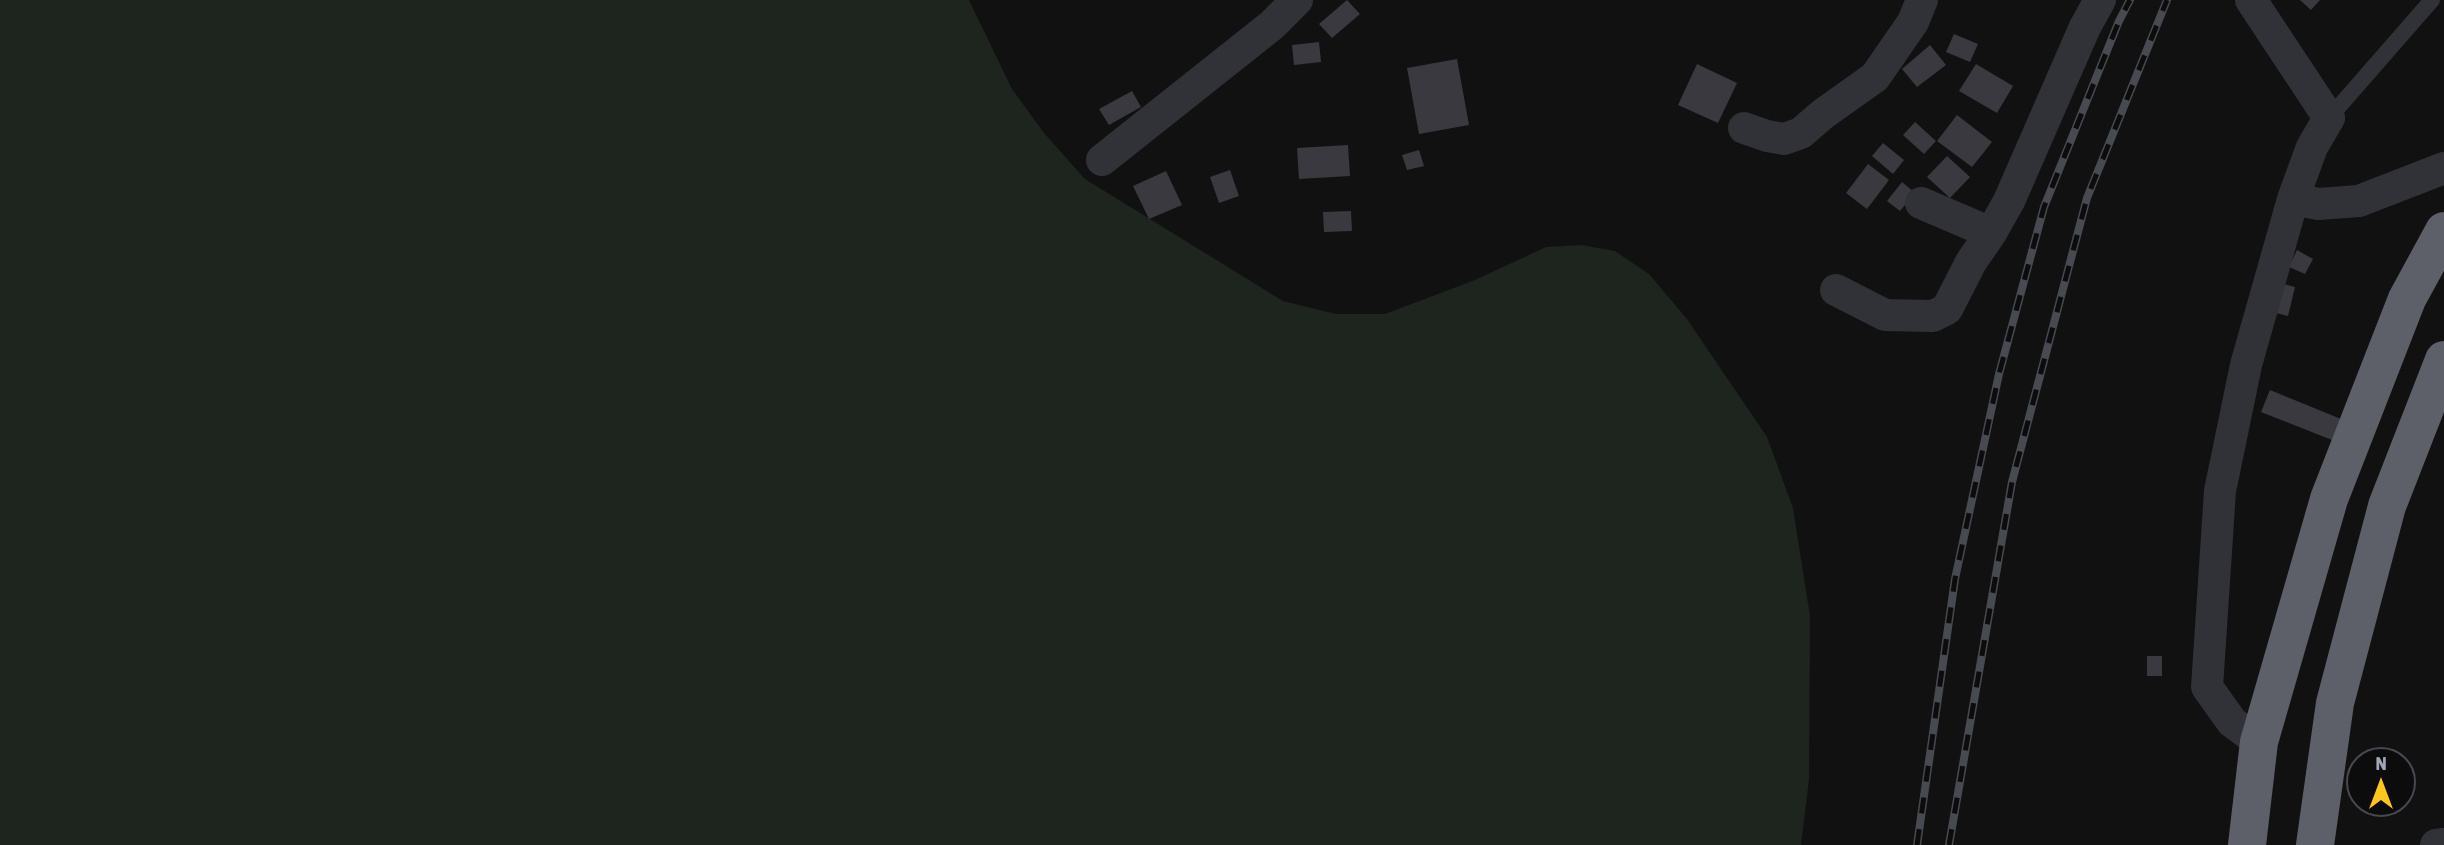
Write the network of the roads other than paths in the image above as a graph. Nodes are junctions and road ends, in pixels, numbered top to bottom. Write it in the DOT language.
graph roads {
  1 [pos="1297,0"];
  2 [pos="1922,0"];
  3 [pos="2100,0"];
  4 [pos="2251,0"];
  5 [pos="2432,0"];
  6 [pos="2329,118"];
  7 [pos="1744,128"];
  8 [pos="1102,160"];
  9 [pos="2444,168"];
  10 [pos="2293,199"];
  11 [pos="1921,203"];
  12 [pos="2444,230"];
  13 [pos="1991,233"];
  14 [pos="1836,289"];
  15 [pos="2444,360"];
  16 [pos="2259,742"];
  17 [pos="2444,844"];
  18 [pos="2247,845"];
  19 [pos="2315,845"];
  20 [pos="2436,845"];
  1 -- 8 [label="street"];
  2 -- 7 [label="street"];
  3 -- 13 [label="street"];
  4 -- 6 [label="street"];
  5 -- 6 [label="lane"];
  6 -- 10 [label="street"];
  9 -- 10 [label="street"];
  10 -- 16 [label="street"];
  11 -- 13 [label="street"];
  12 -- 16 [label="highway"];
  13 -- 14 [label="street"];
  15 -- 19 [label="highway"];
  16 -- 18 [label="highway"];
  17 -- 20 [label="street"];
}
